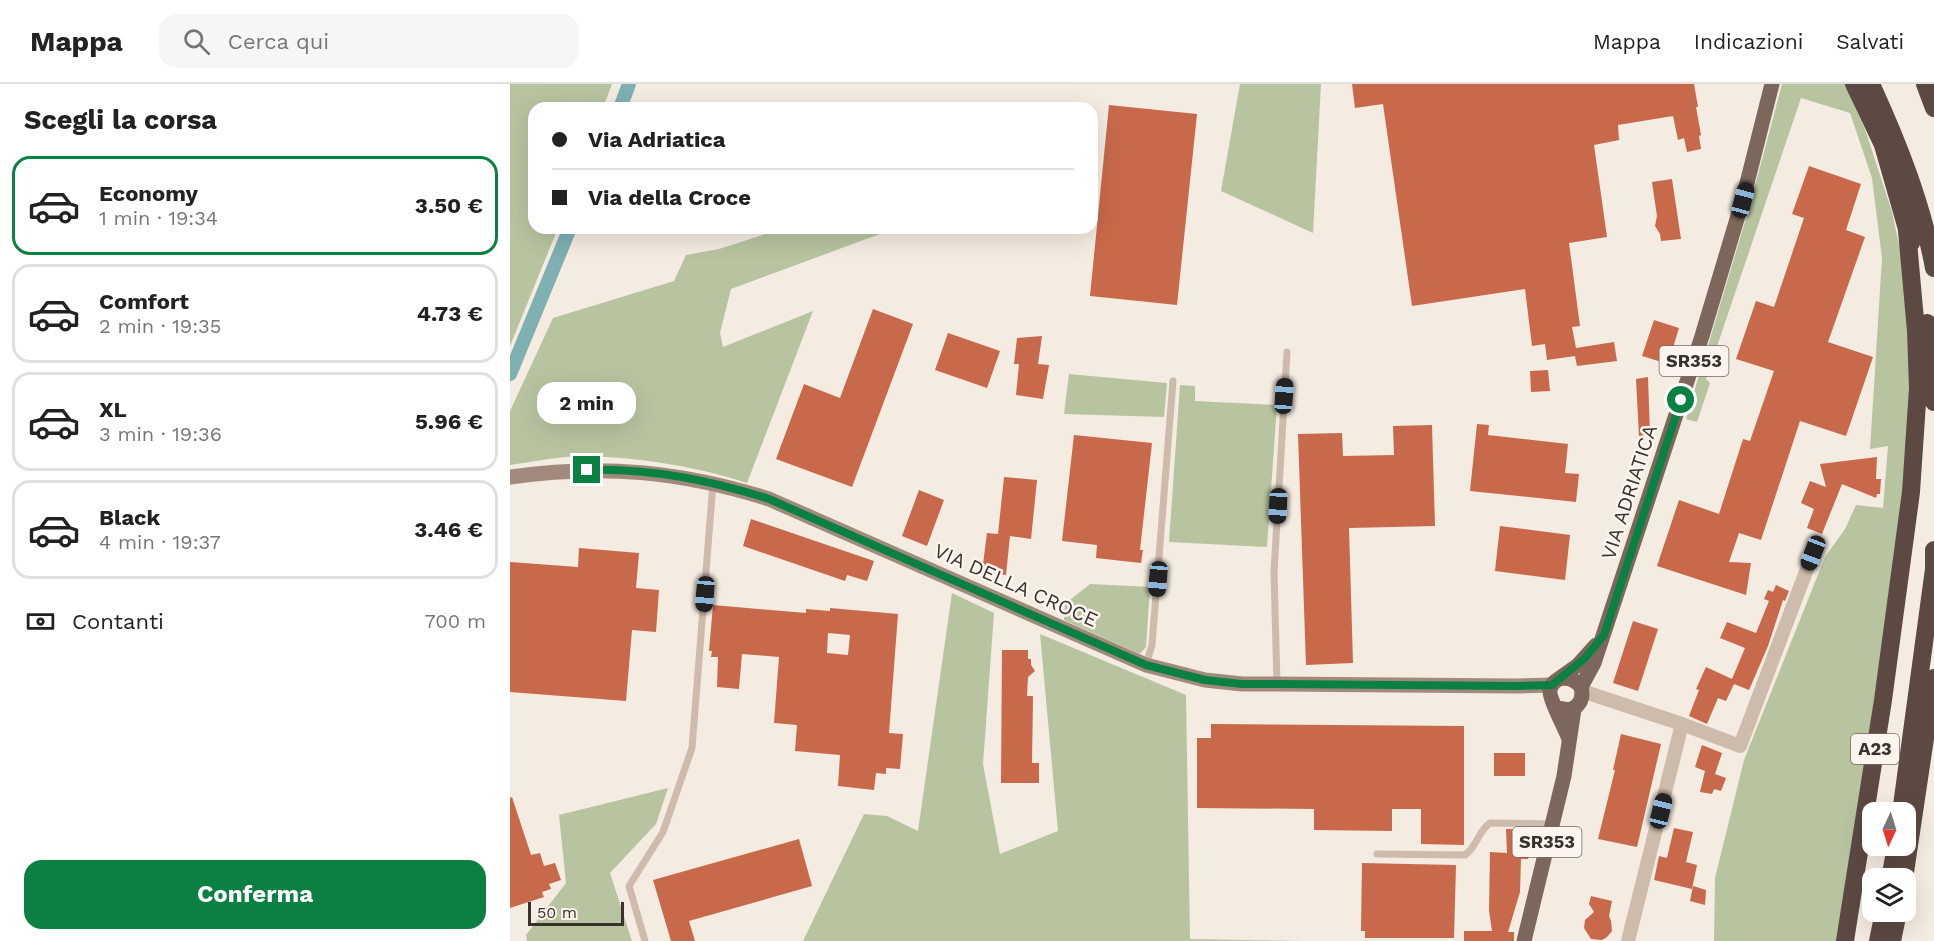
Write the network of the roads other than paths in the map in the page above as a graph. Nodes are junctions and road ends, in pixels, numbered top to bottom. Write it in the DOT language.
graph roads {
  1 [pos="1772,84"];
  2 [pos="1854,84"];
  3 [pos="1871,84"];
  4 [pos="1925,84"];
  5 [pos="1934,108"];
  6 [pos="1907,231"];
  7 [pos="1934,268"];
  8 [pos="1287,352"];
  9 [pos="1173,381"];
  10 [pos="1934,402"];
  11 [pos="510,477"];
  12 [pos="714,483"];
  13 [pos="1934,550"];
  14 [pos="1813,553"];
  15 [pos="1604,635"];
  16 [pos="1146,665"];
  17 [pos="1934,678"];
  18 [pos="1555,682"];
  19 [pos="1277,684"];
  20 [pos="1516,686"];
  21 [pos="1582,689"];
  22 [pos="1554,705"];
  23 [pos="1574,709"];
  24 [pos="1682,724"];
  25 [pos="1570,742"];
  26 [pos="1902,802"];
  27 [pos="1552,824"];
  28 [pos="1377,854"];
  29 [pos="1906,868"];
  30 [pos="1882,922"];
  31 [pos="1896,922"];
  32 [pos="645,941"];
  33 [pos="1524,941"];
  34 [pos="1628,941"];
  35 [pos="1845,941"];
  36 [pos="1878,941"];
  37 [pos="1892,941"];
  1 -- 15 [label="main road, VIA ADRIATICA / SR353"];
  2 -- 6 [label="highway, A23"];
  3 -- 7 [label="highway"];
  4 -- 5 [label="highway"];
  6 -- 10 [label="highway, A23"];
  6 -- 35 [label="highway, A23"];
  8 -- 19 [label="lane"];
  9 -- 16 [label="lane"];
  11 -- 12 [label="main road, VIA DELLA CROCE"];
  12 -- 16 [label="main road, VIA DELLA CROCE"];
  12 -- 32 [label="lane"];
  13 -- 26 [label="highway, A23"];
  14 -- 24 [label="street"];
  15 -- 18 [label="main road, VIA ADRIATICA / SR353"];
  15 -- 21 [label="main road, VIA ADRIATICA / SR353"];
  16 -- 19 [label="main road, VIA DELLA CROCE"];
  17 -- 29 [label="highway, A23"];
  18 -- 20 [label="main road, VIA DELLA CROCE"];
  18 -- 21 [label="main road"];
  18 -- 22 [label="main road"];
  19 -- 20 [label="main road, VIA DELLA CROCE"];
  20 -- 22 [label="main road, VIA DELLA CROCE"];
  21 -- 23 [label="main road, VIA ADRIATICA / SR353"];
  21 -- 24 [label="street"];
  22 -- 23 [label="main road"];
  22 -- 25 [label="main road"];
  23 -- 25 [label="main road, VIA ADRIATICA / SR353"];
  24 -- 34 [label="street"];
  25 -- 27 [label="main road, VIA ADRIATICA / SR353"];
  27 -- 28 [label="lane"];
  27 -- 33 [label="main road, VIA ADRIATICA / SR353"];
  30 -- 36 [label="highway"];
  31 -- 37 [label="highway"];
}
